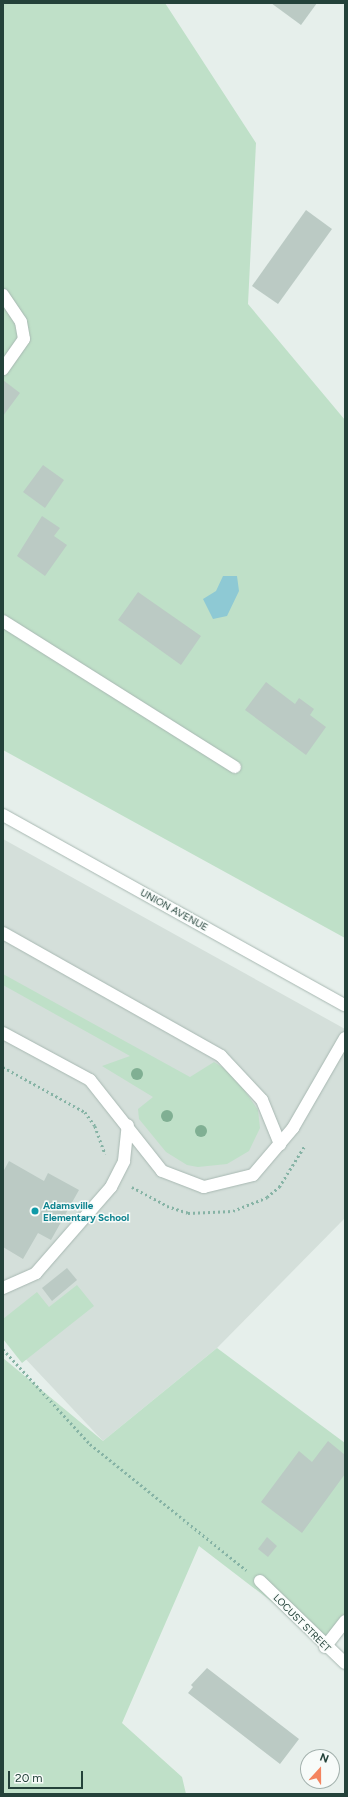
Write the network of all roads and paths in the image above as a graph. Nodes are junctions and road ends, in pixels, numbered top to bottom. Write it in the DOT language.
graph roads {
  1 [pos="3,295"];
  2 [pos="3,369"];
  3 [pos="3,621"];
  4 [pos="235,767"];
  5 [pos="3,815"];
  6 [pos="3,933"];
  7 [pos="345,1004"];
  8 [pos="3,1033"];
  9 [pos="345,1038"];
  10 [pos="3,1067"];
  11 [pos="128,1125"];
  12 [pos="310,1137"];
  13 [pos="280,1144"];
  14 [pos="118,1175"];
  15 [pos="3,1288"];
  16 [pos="3,1349"];
  17 [pos="260,1581"];
  18 [pos="345,1620"];
  19 [pos="325,1647"];
  20 [pos="345,1664"];
  1 -- 2 [label="street"];
  3 -- 4 [label="street"];
  5 -- 7 [label="street, UNION AVENUE"];
  6 -- 13 [label="street"];
  8 -- 11 [label="street"];
  9 -- 13 [label="street"];
  10 -- 14 [label="path"];
  11 -- 13 [label="street"];
  11 -- 14 [label="street"];
  12 -- 14 [label="path"];
  14 -- 15 [label="street"];
  16 -- 17 [label="path"];
  17 -- 19 [label="street, LOCUST STREET"];
  18 -- 19 [label="street"];
  19 -- 20 [label="street, LOCUST STREET"];
}
